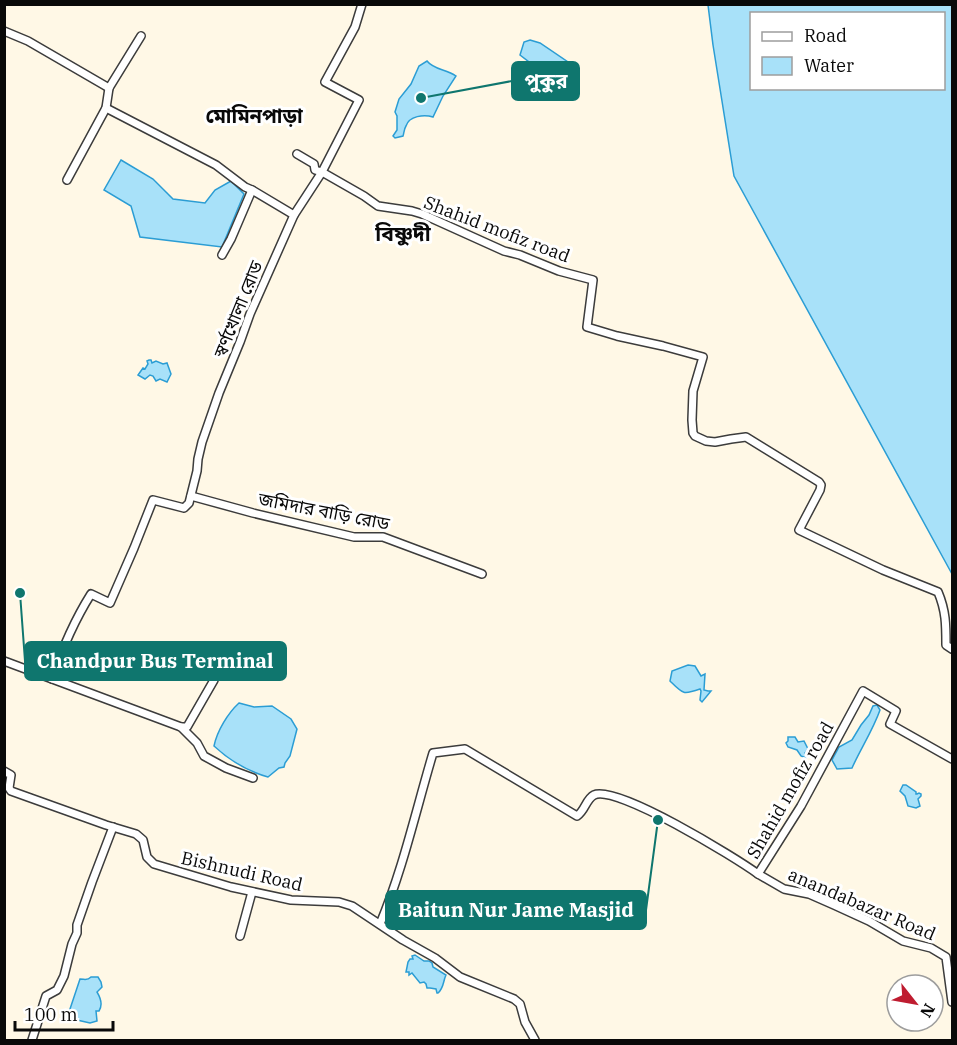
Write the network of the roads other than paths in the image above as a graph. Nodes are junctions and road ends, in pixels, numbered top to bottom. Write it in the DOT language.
graph roads {
  1 [pos="362,4"];
  2 [pos="4,31"];
  3 [pos="141,36"];
  4 [pos="109,88"];
  5 [pos="106,108"];
  6 [pos="297,154"];
  7 [pos="322,172"];
  8 [pos="67,180"];
  9 [pos="252,190"];
  10 [pos="294,215"];
  11 [pos="222,255"];
  12 [pos="191,496"];
  13 [pos="482,574"];
  14 [pos="952,649"];
  15 [pos="4,661"];
  16 [pos="52,679"];
  17 [pos="214,680"];
  18 [pos="181,727"];
  19 [pos="952,759"];
  20 [pos="4,771"];
  21 [pos="253,778"];
  22 [pos="113,827"];
  23 [pos="758,874"];
  24 [pos="252,892"];
  25 [pos="380,924"];
  26 [pos="240,936"];
  27 [pos="952,1002"];
  28 [pos="32,1041"];
  29 [pos="535,1041"];
  1 -- 7 [label="street, স্বর্ণখোলা রোড"];
  2 -- 4 [label="street"];
  3 -- 4 [label="street"];
  4 -- 5 [label="street"];
  5 -- 8 [label="street"];
  5 -- 9 [label="street"];
  6 -- 7 [label="street"];
  7 -- 10 [label="street, স্বর্ণখোলা রোড"];
  7 -- 14 [label="street, Shahid mofiz road"];
  9 -- 10 [label="street"];
  9 -- 11 [label="street"];
  10 -- 12 [label="street, স্বর্ণখোলা রোড"];
  12 -- 13 [label="street, জমিদার বাড়ি রোড"];
  12 -- 16 [label="street"];
  15 -- 16 [label="street"];
  16 -- 18 [label="street"];
  17 -- 18 [label="street"];
  18 -- 21 [label="street"];
  19 -- 23 [label="street, Shahid mofiz road"];
  20 -- 22 [label="street, Bishnudi Road"];
  22 -- 24 [label="street, Bishnudi Road"];
  22 -- 28 [label="street"];
  23 -- 25 [label="street, Shahid mofiz road"];
  23 -- 27 [label="street, anandabazar Road"];
  24 -- 25 [label="street, Bishnudi Road"];
  24 -- 26 [label="street"];
  25 -- 29 [label="street, Bishnudi Road"];
}
